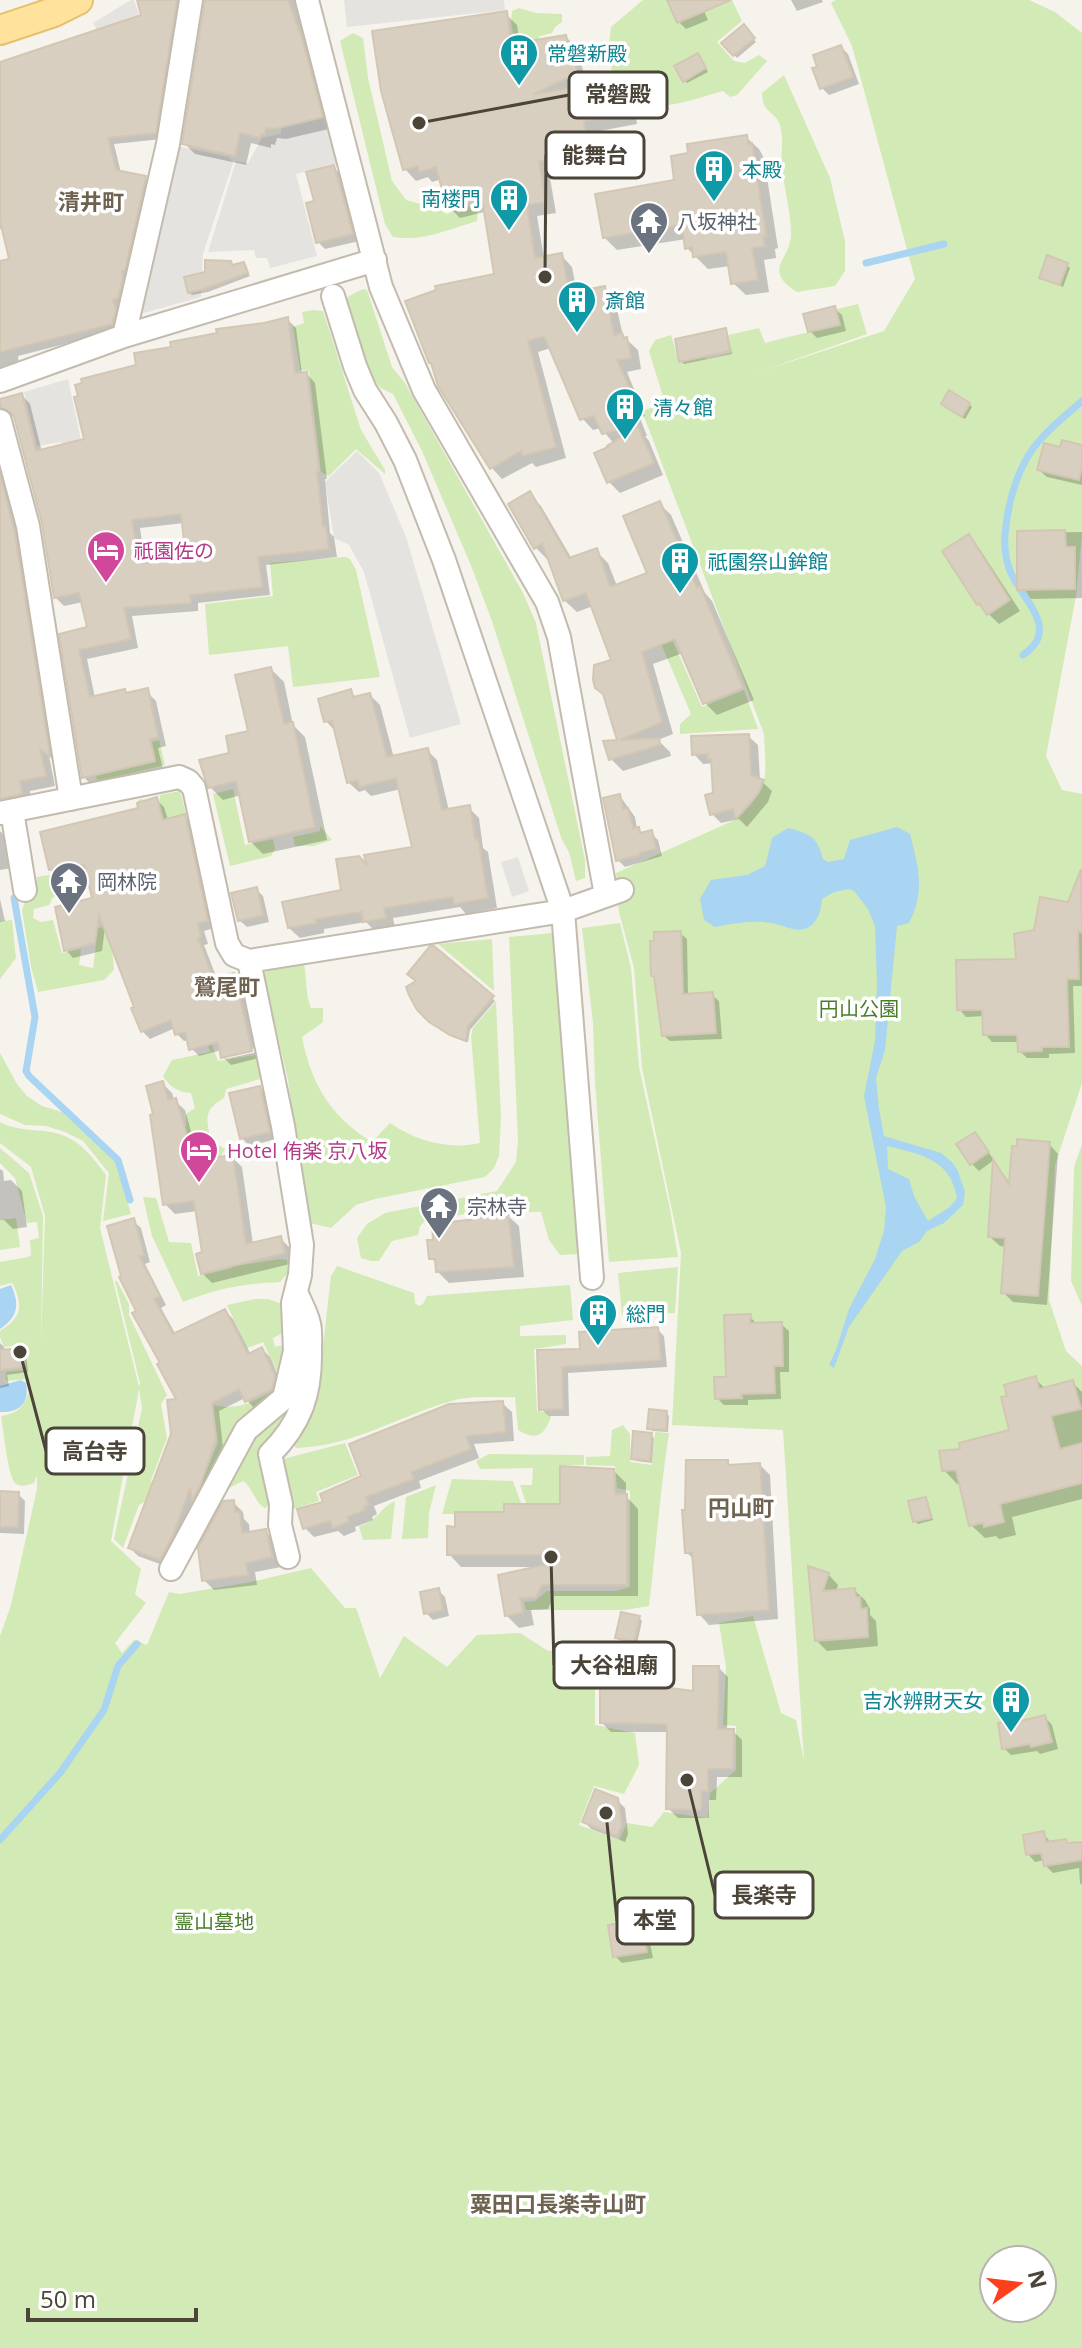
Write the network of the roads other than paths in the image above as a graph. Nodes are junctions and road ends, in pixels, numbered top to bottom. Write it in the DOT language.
graph roads {
  1 [pos="78,0"];
  2 [pos="191,0"];
  3 [pos="307,0"];
  4 [pos="0,30"];
  5 [pos="375,260"];
  6 [pos="333,296"];
  7 [pos="124,336"];
  8 [pos="0,381"];
  9 [pos="0,421"];
  10 [pos="71,799"];
  11 [pos="6,812"];
  12 [pos="25,890"];
  13 [pos="563,911"];
  14 [pos="249,961"];
  15 [pos="592,1278"];
  16 [pos="295,1289"];
  17 [pos="288,1557"];
  18 [pos="171,1569"];
  1 -- 4 [label="main road"];
  2 -- 7 [label="street"];
  3 -- 5 [label="street"];
  5 -- 7 [label="street"];
  5 -- 13 [label="street"];
  6 -- 13 [label="street"];
  7 -- 8 [label="street"];
  9 -- 10 [label="street"];
  10 -- 11 [label="street"];
  10 -- 14 [label="street"];
  11 -- 12 [label="street"];
  13 -- 14 [label="street"];
  13 -- 15 [label="street"];
  14 -- 16 [label="street"];
  16 -- 17 [label="street"];
  16 -- 18 [label="street"];
}
